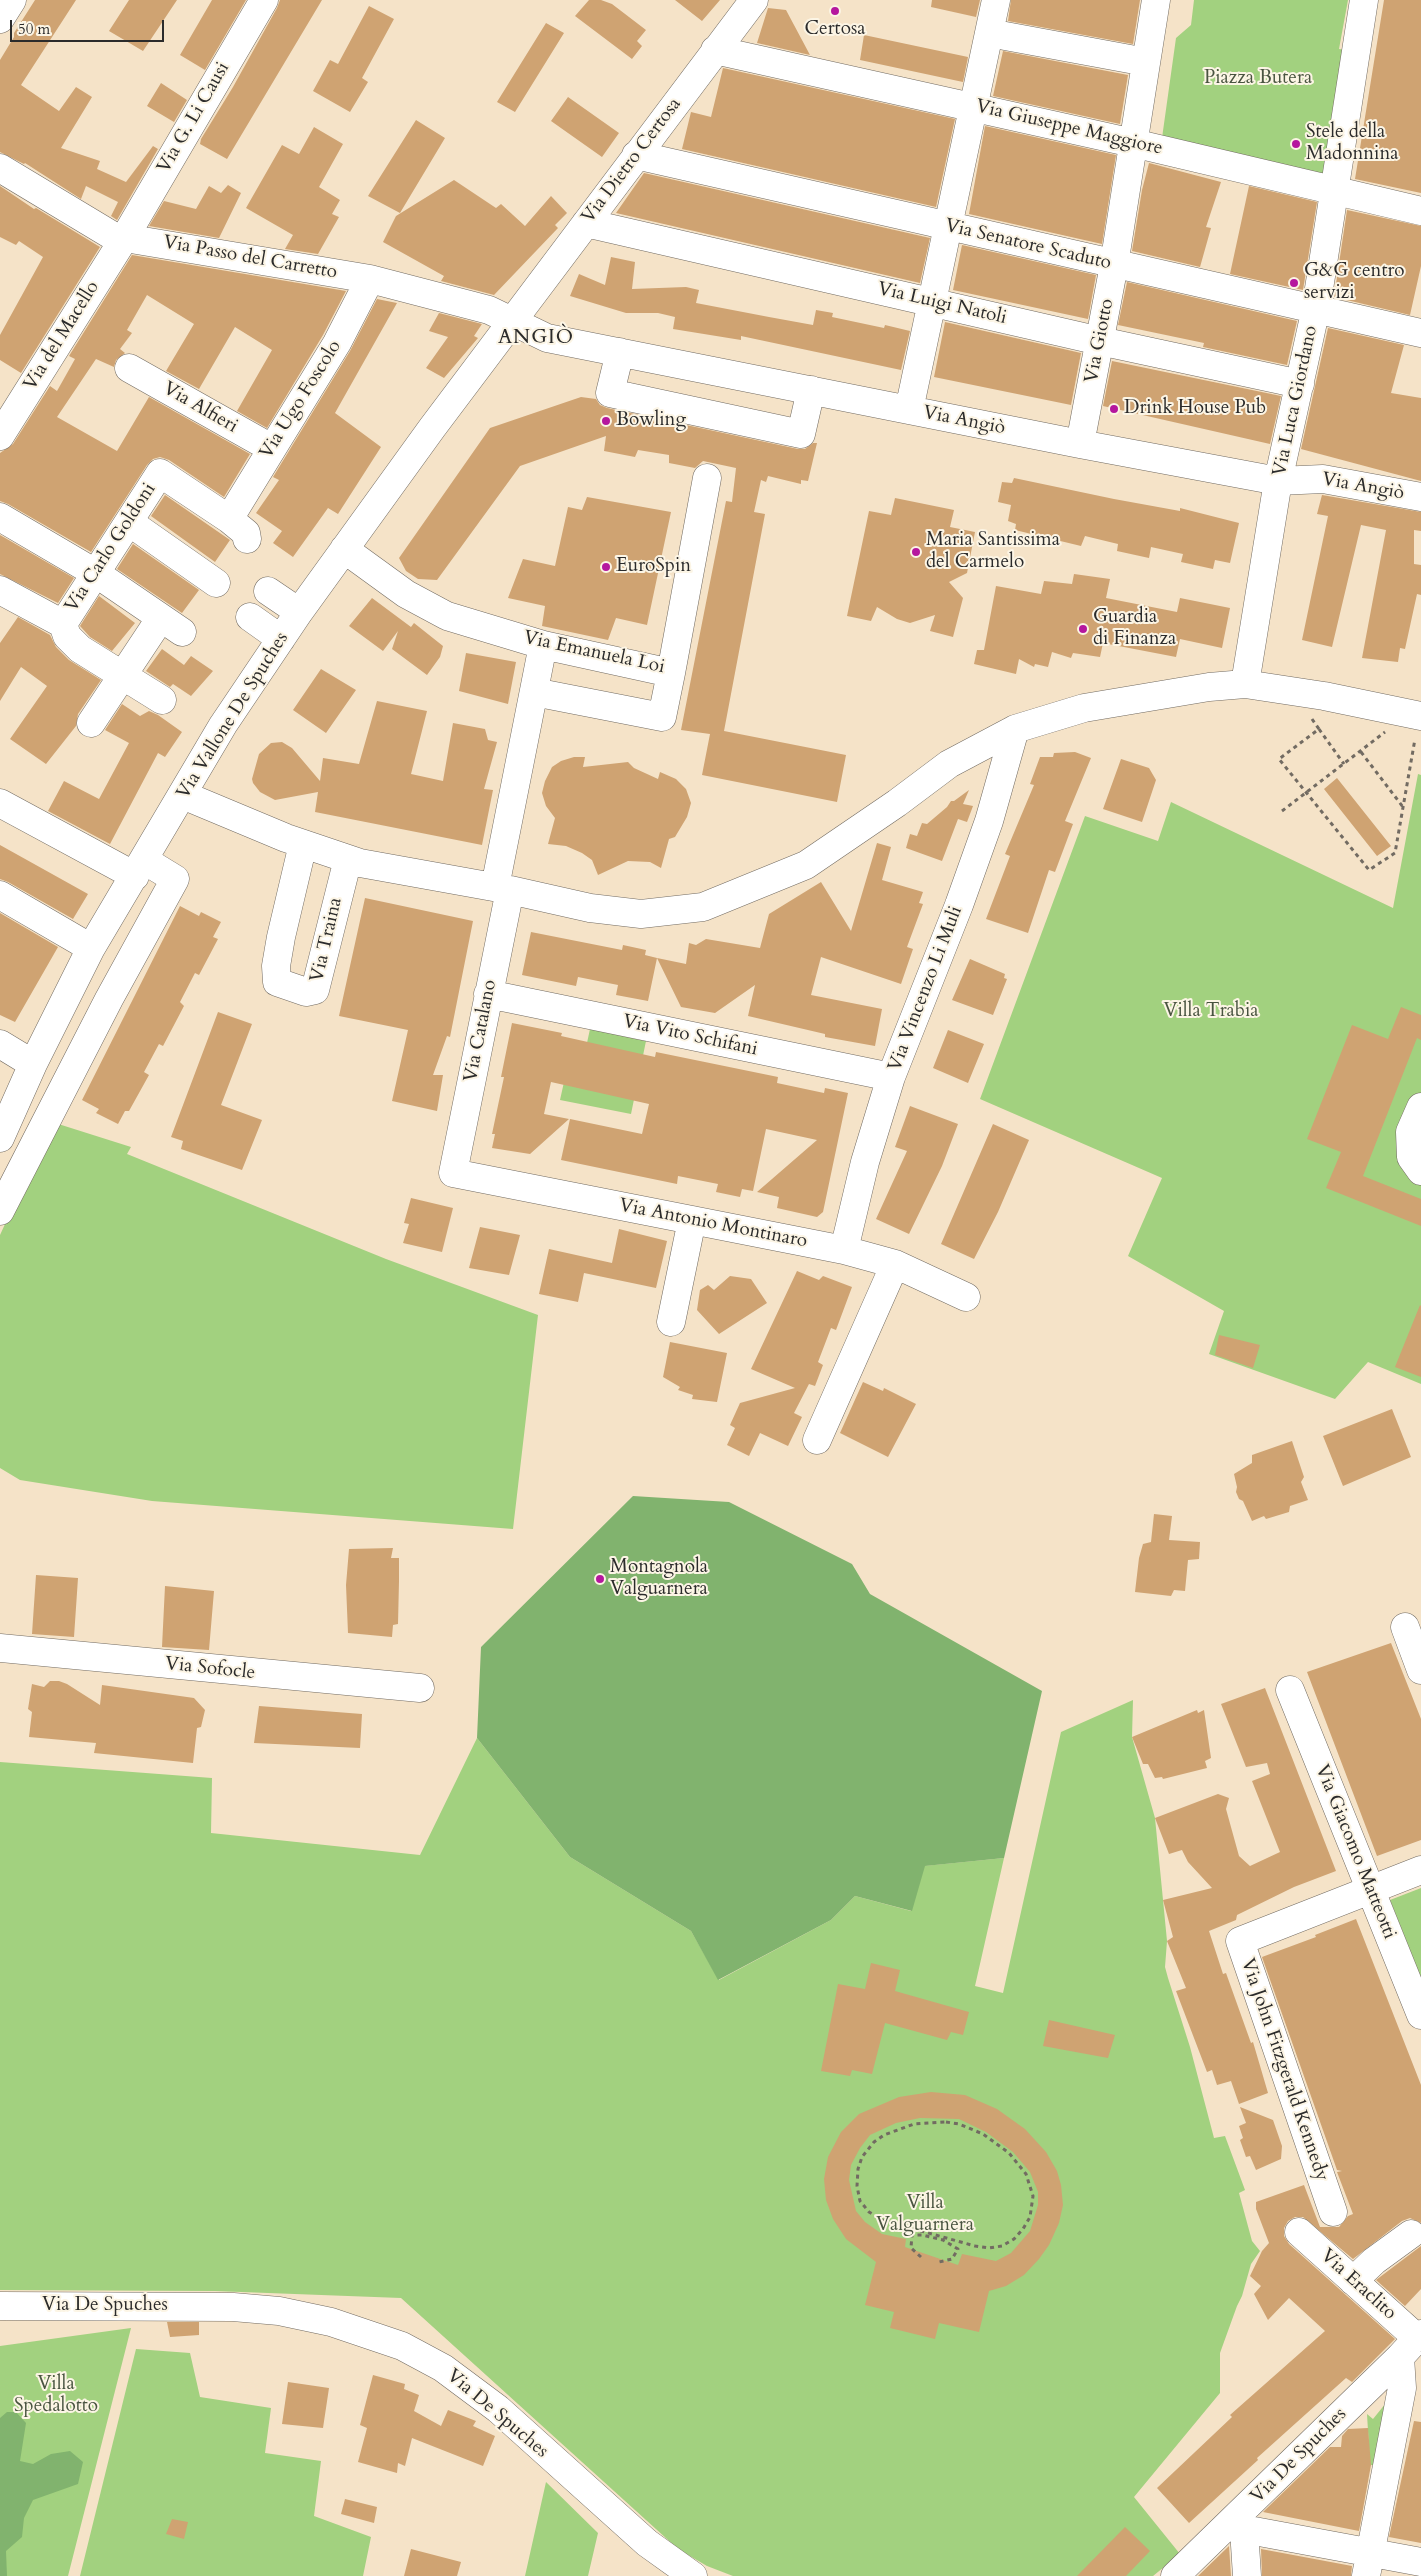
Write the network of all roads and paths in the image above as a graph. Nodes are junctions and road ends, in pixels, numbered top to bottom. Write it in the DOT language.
graph roads {
  1 [pos="12,0"];
  2 [pos="264,0"];
  3 [pos="754,0"];
  4 [pos="996,0"];
  5 [pos="1156,0"];
  6 [pos="1364,0"];
  7 [pos="0,19"];
  8 [pos="989,33"];
  9 [pos="715,50"];
  10 [pos="1146,62"];
  11 [pos="974,106"];
  12 [pos="1133,142"];
  13 [pos="636,155"];
  14 [pos="0,168"];
  15 [pos="1335,190"];
  16 [pos="1421,211"];
  17 [pos="586,223"];
  18 [pos="948,226"];
  19 [pos="125,237"];
  20 [pos="1114,264"];
  21 [pos="370,279"];
  22 [pos="932,301"];
  23 [pos="1316,308"];
  24 [pos="512,322"];
  25 [pos="1421,333"];
  26 [pos="1100,341"];
  27 [pos="620,352"];
  28 [pos="129,368"];
  29 [pos="1300,384"];
  30 [pos="811,390"];
  31 [pos="909,410"];
  32 [pos="0,436"];
  33 [pos="1080,444"];
  34 [pos="271,448"];
  35 [pos="707,478"];
  36 [pos="1278,480"];
  37 [pos="1421,498"];
  38 [pos="0,517"];
  39 [pos="228,519"];
  40 [pos="129,522"];
  41 [pos="247,539"];
  42 [pos="344,549"];
  43 [pos="97,574"];
  44 [pos="216,583"];
  45 [pos="0,590"];
  46 [pos="268,591"];
  47 [pos="300,612"];
  48 [pos="250,617"];
  49 [pos="63,624"];
  50 [pos="281,639"];
  51 [pos="543,645"];
  52 [pos="671,673"];
  53 [pos="124,676"];
  54 [pos="1245,684"];
  55 [pos="534,692"];
  56 [pos="1305,693"];
  57 [pos="162,700"];
  58 [pos="1413,715"];
  59 [pos="91,723"];
  60 [pos="1015,729"];
  61 [pos="1319,729"];
  62 [pos="1361,752"];
  63 [pos="1344,764"];
  64 [pos="1305,794"];
  65 [pos="183,795"];
  66 [pos="0,803"];
  67 [pos="1403,807"];
  68 [pos="1282,811"];
  69 [pos="303,844"];
  70 [pos="348,859"];
  71 [pos="139,868"];
  72 [pos="502,888"];
  73 [pos="0,895"];
  74 [pos="91,948"];
  75 [pos="74,982"];
  76 [pos="488,994"];
  77 [pos="108,1000"];
  78 [pos="0,1044"];
  79 [pos="33,1064"];
  80 [pos="891,1077"];
  81 [pos="1421,1107"];
  82 [pos="0,1138"];
  83 [pos="1421,1171"];
  84 [pos="452,1173"];
  85 [pos="0,1211"];
  86 [pos="692,1220"];
  87 [pos="844,1250"];
  88 [pos="896,1264"];
  89 [pos="966,1297"];
  90 [pos="671,1322"];
  91 [pos="817,1440"];
  92 [pos="1405,1627"];
  93 [pos="0,1648"];
  94 [pos="1421,1670"];
  95 [pos="420,1688"];
  96 [pos="1290,1690"];
  97 [pos="1421,1870"];
  98 [pos="1370,1890"];
  99 [pos="1421,2015"];
  100 [pos="1333,2212"];
  101 [pos="1030,2217"];
  102 [pos="1299,2232"];
  103 [pos="1411,2234"];
  104 [pos="921,2257"];
  105 [pos="940,2262"];
  106 [pos="1353,2281"];
  107 [pos="0,2306"];
  108 [pos="1413,2343"];
  109 [pos="1235,2528"];
  110 [pos="1421,2562"];
  111 [pos="1368,2564"];
  112 [pos="693,2576"];
  113 [pos="1175,2576"];
  114 [pos="1247,2576"];
  1 -- 7 [label="street"];
  2 -- 19 [label="street, Via G. Li Causi"];
  3 -- 9 [label="street, Via Dietro Certosa"];
  4 -- 8 [label="street"];
  5 -- 10 [label="street, Via Giotto"];
  6 -- 15 [label="street, Via Luca Giordano"];
  8 -- 10 [label="street"];
  8 -- 11 [label="street"];
  9 -- 11 [label="street, Via Giuseppe Maggiore"];
  9 -- 13 [label="street, Via Dietro Certosa"];
  10 -- 12 [label="street, Via Giotto"];
  11 -- 12 [label="street, Via Giuseppe Maggiore"];
  11 -- 18 [label="street"];
  12 -- 15 [label="street, Via Giuseppe Maggiore"];
  12 -- 20 [label="street, Via Giotto"];
  13 -- 17 [label="street, Via Dietro Certosa"];
  13 -- 18 [label="street, Via Senatore Scaduto"];
  14 -- 19 [label="street, Via Passo del Carretto"];
  15 -- 16 [label="street, Via Giuseppe Maggiore"];
  15 -- 23 [label="street, Via Luca Giordano"];
  17 -- 22 [label="street, Via Luigi Natoli"];
  17 -- 24 [label="street, Via Dietro Certosa"];
  18 -- 20 [label="street, Via Senatore Scaduto"];
  18 -- 22 [label="street"];
  19 -- 21 [label="street, Via Passo del Carretto"];
  19 -- 32 [label="street, Via del Macello"];
  20 -- 23 [label="street, Via Senatore Scaduto"];
  20 -- 26 [label="street, Via Giotto"];
  21 -- 24 [label="street, Via Passo del Carretto"];
  21 -- 34 [label="street, Via Ugo Foscolo"];
  22 -- 26 [label="street, Via Luigi Natoli"];
  22 -- 31 [label="street"];
  23 -- 25 [label="street, Via Senatore Scaduto"];
  23 -- 29 [label="street, Via Luca Giordano"];
  24 -- 27 [label="street, Via Angiò"];
  24 -- 42 [label="street, Via Vallone De Spuches"];
  26 -- 29 [label="street, Via Luigi Natoli"];
  26 -- 33 [label="street, Via Giotto"];
  27 -- 30 [label="street, Via Angiò"];
  27 -- 30 [label="street"];
  28 -- 34 [label="street, Via Alfieri"];
  29 -- 36 [label="street, Via Luca Giordano"];
  30 -- 31 [label="street, Via Angiò"];
  31 -- 33 [label="street, Via Angiò"];
  33 -- 36 [label="street, Via Angiò"];
  34 -- 39 [label="street, Via Ugo Foscolo"];
  35 -- 52 [label="street, Via Emanuela Loi"];
  36 -- 37 [label="street, Via Angiò"];
  36 -- 54 [label="street, Via Luca Giordano"];
  38 -- 43 [label="street"];
  39 -- 40 [label="street, Via Carlo Goldoni"];
  39 -- 41 [label="street"];
  40 -- 43 [label="street, Via Carlo Goldoni"];
  40 -- 44 [label="street"];
  42 -- 47 [label="street, Via Vallone De Spuches"];
  42 -- 51 [label="street, Via Emanuela Loi"];
  43 -- 49 [label="street, Via Carlo Goldoni"];
  43 -- 53 [label="street"];
  45 -- 49 [label="street"];
  46 -- 47 [label="street"];
  47 -- 50 [label="street, Via Vallone De Spuches"];
  48 -- 50 [label="street"];
  49 -- 53 [label="street"];
  50 -- 65 [label="street, Via Vallone De Spuches"];
  51 -- 52 [label="street, Via Emanuela Loi"];
  51 -- 55 [label="street, Via Catalano"];
  52 -- 55 [label="street"];
  53 -- 57 [label="street"];
  53 -- 59 [label="street"];
  54 -- 56 [label="street"];
  54 -- 60 [label="street"];
  55 -- 72 [label="street, Via Catalano"];
  56 -- 58 [label="street"];
  56 -- 61 [label="path"];
  58 -- 62 [label="path"];
  58 -- 67 [label="path"];
  60 -- 72 [label="street"];
  60 -- 80 [label="street, Via Vincenzo Li Muli"];
  61 -- 63 [label="path"];
  61 -- 64 [label="path"];
  62 -- 63 [label="path"];
  62 -- 67 [label="path"];
  63 -- 64 [label="path"];
  64 -- 67 [label="path"];
  64 -- 68 [label="path"];
  65 -- 69 [label="street"];
  65 -- 71 [label="street, Via Vallone De Spuches"];
  66 -- 71 [label="street"];
  69 -- 70 [label="street"];
  69 -- 70 [label="street, Via Traina"];
  70 -- 72 [label="street"];
  71 -- 74 [label="street, Via Vallone De Spuches"];
  71 -- 77 [label="street"];
  72 -- 76 [label="street, Via Catalano"];
  73 -- 74 [label="street"];
  74 -- 75 [label="street, Via Vallone De Spuches"];
  75 -- 77 [label="street"];
  75 -- 79 [label="street, Via Vallone De Spuches"];
  76 -- 80 [label="street, Via Vito Schifani"];
  76 -- 84 [label="street, Via Catalano"];
  77 -- 85 [label="street"];
  78 -- 79 [label="street"];
  79 -- 82 [label="street, Via Vallone De Spuches"];
  80 -- 87 [label="street, Via Vincenzo Li Muli"];
  81 -- 83 [label="street"];
  84 -- 86 [label="street, Via Antonio Montinaro"];
  86 -- 87 [label="street, Via Antonio Montinaro"];
  86 -- 90 [label="street"];
  87 -- 88 [label="street, Via Antonio Montinaro"];
  88 -- 89 [label="street, Via Antonio Montinaro"];
  88 -- 91 [label="street"];
  92 -- 94 [label="street"];
  93 -- 95 [label="street, Via Sofocle"];
  96 -- 98 [label="street, Via Giacomo Matteotti"];
  97 -- 98 [label="street, Via John Fitzgerald Kennedy"];
  98 -- 99 [label="street, Via Giacomo Matteotti"];
  98 -- 100 [label="street, Via John Fitzgerald Kennedy"];
  101 -- 101 [label="path"];
  102 -- 106 [label="street, Via Eraclito"];
  103 -- 106 [label="street"];
  104 -- 105 [label="path"];
  106 -- 108 [label="street, Via Eraclito"];
  107 -- 112 [label="street, Via De Spuches"];
  108 -- 109 [label="street, Via De Spuches"];
  108 -- 111 [label="street"];
  109 -- 111 [label="street"];
  109 -- 113 [label="street, Via De Spuches"];
  109 -- 114 [label="street"];
  110 -- 111 [label="street"];
}
